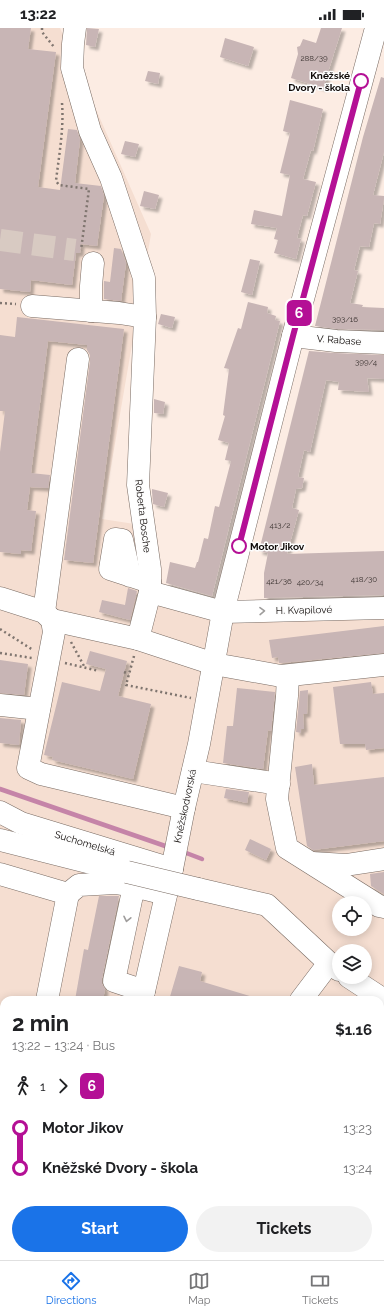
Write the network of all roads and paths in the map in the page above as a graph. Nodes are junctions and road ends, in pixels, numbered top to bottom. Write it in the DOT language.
graph roads {
  1 [pos="42,28"];
  2 [pos="75,28"];
  3 [pos="376,28"];
  4 [pos="56,52"];
  5 [pos="62,100"];
  6 [pos="87,257"];
  7 [pos="32,306"];
  8 [pos="91,311"];
  9 [pos="145,317"];
  10 [pos="293,336"];
  11 [pos="384,343"];
  12 [pos="78,359"];
  13 [pos="144,583"];
  14 [pos="0,598"];
  15 [pos="384,608"];
  16 [pos="223,612"];
  17 [pos="48,616"];
  18 [pos="138,639"];
  19 [pos="0,653"];
  20 [pos="48,661"];
  21 [pos="214,664"];
  22 [pos="384,665"];
  23 [pos="124,672"];
  24 [pos="129,674"];
  25 [pos="288,676"];
  26 [pos="197,699"];
  27 [pos="0,705"];
  28 [pos="39,709"];
  29 [pos="193,770"];
  30 [pos="279,784"];
  31 [pos="184,808"];
  32 [pos="0,812"];
  33 [pos="0,840"];
  34 [pos="175,854"];
  35 [pos="384,860"];
  36 [pos="311,863"];
  37 [pos="0,874"];
  38 [pos="131,879"];
  39 [pos="68,894"];
  40 [pos="166,894"];
  41 [pos="384,907"];
  42 [pos="332,965"];
  43 [pos="332,969"];
  44 [pos="360,984"];
  45 [pos="143,995"];
  46 [pos="48,996"];
  47 [pos="305,996"];
  48 [pos="378,996"];
  1 -- 4 [label="path"];
  2 -- 9 [label="street, Roberta Bosche"];
  3 -- 10 [label="street, Kněžskodvorská"];
  5 -- 6 [label="path"];
  6 -- 8 [label="street"];
  7 -- 8 [label="street"];
  8 -- 9 [label="street"];
  9 -- 13 [label="street, Roberta Bosche"];
  10 -- 11 [label="street, V. Rabase"];
  10 -- 16 [label="street, Kněžskodvorská"];
  12 -- 17 [label="street"];
  13 -- 16 [label="street"];
  13 -- 18 [label="street, Roberta Bosche"];
  14 -- 17 [label="street"];
  16 -- 15 [label="street, H. Kvapilové, one-way"];
  16 -- 21 [label="street, Kněžskodvorská"];
  17 -- 18 [label="street"];
  17 -- 20 [label="street"];
  18 -- 21 [label="street"];
  18 -- 24 [label="path"];
  19 -- 20 [label="path"];
  20 -- 28 [label="street"];
  21 -- 25 [label="street"];
  21 -- 29 [label="street, Kněžskodvorská"];
  22 -- 25 [label="street"];
  23 -- 24 [label="path"];
  24 -- 26 [label="path"];
  25 -- 30 [label="street"];
  27 -- 28 [label="street"];
  28 -- 31 [label="street"];
  29 -- 30 [label="street"];
  29 -- 31 [label="street, Kněžskodvorská"];
  30 -- 36 [label="street"];
  31 -- 34 [label="street, Kněžskodvorská"];
  32 -- 34 [label="street, Suchomelská"];
  33 -- 38 [label="street"];
  34 -- 40 [label="street, Kněžskodvorská"];
  35 -- 36 [label="street"];
  36 -- 41 [label="street"];
  37 -- 39 [label="street"];
  38 -- 39 [label="street"];
  38 -- 40 [label="street"];
  38 -- 42 [label="street, bridge"];
  38 -- 45 [label="street, one-way"];
  39 -- 46 [label="street"];
  40 -- 45 [label="street, Kněžskodvorská"];
  43 -- 47 [label="street"];
  44 -- 48 [label="street"];
}
